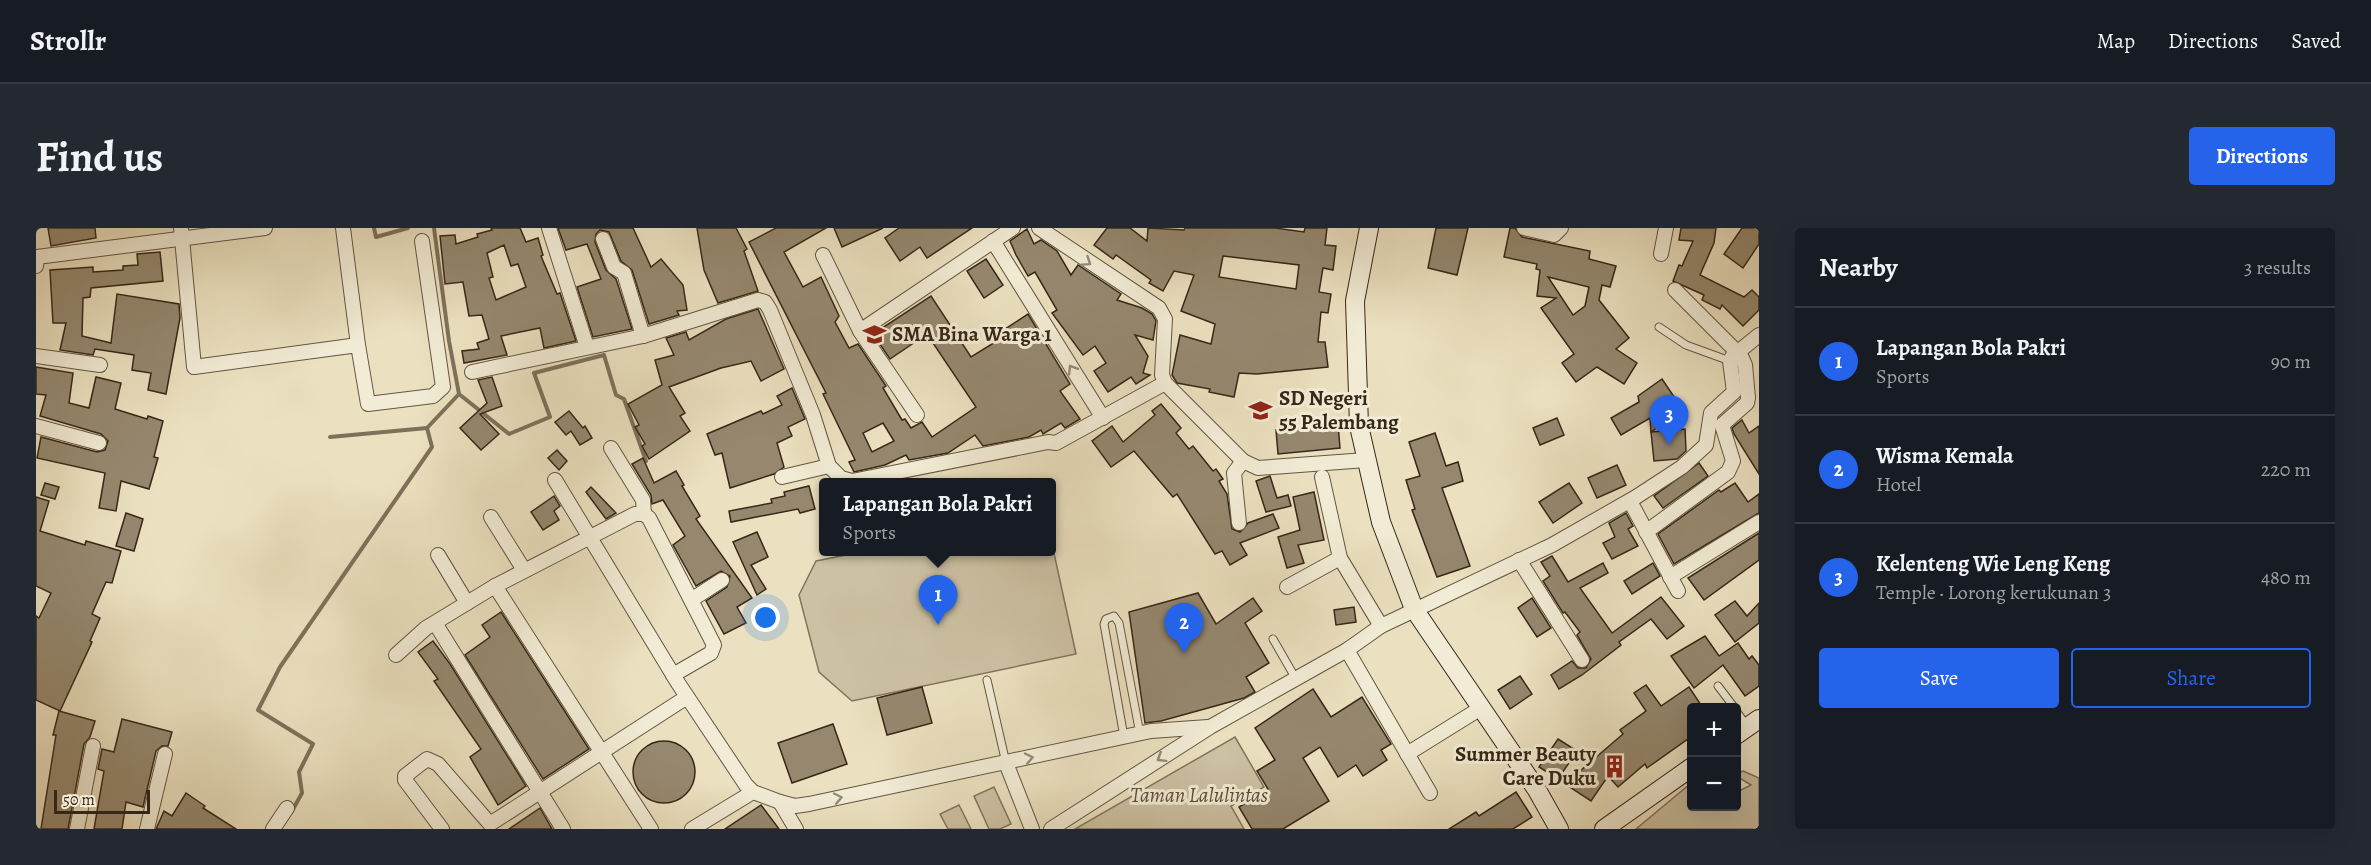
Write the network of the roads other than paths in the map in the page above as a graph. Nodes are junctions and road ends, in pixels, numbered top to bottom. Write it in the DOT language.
graph roads {
  1 [pos="265,228"];
  2 [pos="343,228"];
  3 [pos="549,228"];
  4 [pos="1013,228"];
  5 [pos="1039,228"];
  6 [pos="1369,228"];
  7 [pos="1524,228"];
  8 [pos="1561,228"];
  9 [pos="1666,228"];
  10 [pos="181,233"];
  11 [pos="603,240"];
  12 [pos="422,241"];
  13 [pos="993,242"];
  14 [pos="1661,254"];
  15 [pos="36,255"];
  16 [pos="822,255"];
  17 [pos="36,266"];
  18 [pos="1675,290"];
  19 [pos="1659,327"];
  20 [pos="860,331"];
  21 [pos="1759,335"];
  22 [pos="643,336"];
  23 [pos="358,345"];
  24 [pos="587,347"];
  25 [pos="36,356"];
  26 [pos="1734,357"];
  27 [pos="100,365"];
  28 [pos="472,372"];
  29 [pos="1165,383"];
  30 [pos="916,415"];
  31 [pos="1103,418"];
  32 [pos="36,426"];
  33 [pos="99,443"];
  34 [pos="611,448"];
  35 [pos="1366,460"];
  36 [pos="1242,462"];
  37 [pos="829,466"];
  38 [pos="782,477"];
  39 [pos="1322,477"];
  40 [pos="841,478"];
  41 [pos="867,478"];
  42 [pos="555,480"];
  43 [pos="1629,501"];
  44 [pos="644,513"];
  45 [pos="491,518"];
  46 [pos="1759,522"];
  47 [pos="1239,523"];
  48 [pos="1646,532"];
  49 [pos="589,538"];
  50 [pos="438,555"];
  51 [pos="1340,558"];
  52 [pos="1519,560"];
  53 [pos="524,570"];
  54 [pos="1670,577"];
  55 [pos="722,580"];
  56 [pos="495,586"];
  57 [pos="1287,587"];
  58 [pos="1678,591"];
  59 [pos="691,600"];
  60 [pos="468,603"];
  61 [pos="1414,609"];
  62 [pos="435,623"];
  63 [pos="1381,626"];
  64 [pos="1273,639"];
  65 [pos="1347,650"];
  66 [pos="396,655"];
  67 [pos="1582,660"];
  68 [pos="673,675"];
  69 [pos="1296,678"];
  70 [pos="987,680"];
  71 [pos="1718,687"];
  72 [pos="687,697"];
  73 [pos="1730,703"];
  74 [pos="1481,708"];
  75 [pos="1210,727"];
  76 [pos="1140,734"];
  77 [pos="1124,737"];
  78 [pos="93,746"];
  79 [pos="602,752"];
  80 [pos="165,754"];
  81 [pos="1407,754"];
  82 [pos="1006,763"];
  83 [pos="1687,771"];
  84 [pos="753,792"];
  85 [pos="538,793"];
  86 [pos="1430,794"];
  87 [pos="780,802"];
  88 [pos="287,808"];
  89 [pos="492,826"];
  90 [pos="77,829"];
  91 [pos="147,829"];
  92 [pos="273,829"];
  93 [pos="442,829"];
  94 [pos="563,829"];
  95 [pos="651,829"];
  96 [pos="692,829"];
  97 [pos="795,829"];
  98 [pos="1032,829"];
  99 [pos="1051,829"];
  100 [pos="1559,829"];
  101 [pos="1604,829"];
  1 -- 10 [label="street"];
  2 -- 23 [label="street"];
  3 -- 24 [label="street"];
  4 -- 13 [label="street"];
  5 -- 29 [label="street, one-way"];
  6 -- 35 [label="street"];
  7 -- 8 [label="street"];
  9 -- 14 [label="street"];
  10 -- 15 [label="street"];
  10 -- 23 [label="street"];
  11 -- 22 [label="street"];
  12 -- 23 [label="street"];
  13 -- 20 [label="street"];
  31 -- 13 [label="street, one-way"];
  15 -- 17 [label="street"];
  16 -- 20 [label="street"];
  18 -- 26 [label="street"];
  19 -- 26 [label="lane"];
  20 -- 30 [label="street"];
  21 -- 26 [label="street"];
  22 -- 24 [label="street"];
  22 -- 37 [label="street"];
  24 -- 28 [label="street"];
  25 -- 27 [label="street"];
  26 -- 43 [label="street"];
  26 -- 48 [label="street"];
  29 -- 31 [label="street"];
  29 -- 36 [label="street"];
  31 -- 41 [label="street"];
  32 -- 33 [label="street"];
  34 -- 44 [label="street"];
  35 -- 36 [label="street"];
  35 -- 61 [label="street"];
  36 -- 47 [label="street"];
  37 -- 38 [label="street"];
  37 -- 40 [label="street"];
  39 -- 51 [label="street"];
  42 -- 49 [label="street"];
  43 -- 48 [label="street"];
  43 -- 52 [label="street"];
  44 -- 49 [label="street"];
  44 -- 59 [label="street"];
  45 -- 53 [label="street"];
  46 -- 54 [label="street"];
  48 -- 54 [label="street"];
  49 -- 53 [label="street"];
  49 -- 68 [label="street"];
  50 -- 60 [label="street"];
  51 -- 57 [label="street"];
  51 -- 63 [label="street"];
  52 -- 61 [label="street"];
  52 -- 67 [label="street"];
  53 -- 56 [label="street"];
  54 -- 58 [label="street"];
  55 -- 59 [label="street"];
  56 -- 60 [label="street"];
  56 -- 79 [label="street"];
  59 -- 68 [label="street"];
  60 -- 62 [label="street"];
  61 -- 63 [label="street"];
  61 -- 74 [label="street"];
  62 -- 66 [label="street"];
  62 -- 85 [label="street"];
  63 -- 65 [label="street"];
  64 -- 69 [label="lane"];
  65 -- 69 [label="street"];
  65 -- 81 [label="street"];
  68 -- 72 [label="street"];
  69 -- 75 [label="street"];
  70 -- 82 [label="lane"];
  71 -- 73 [label="lane"];
  72 -- 79 [label="street"];
  72 -- 84 [label="street"];
  74 -- 81 [label="street"];
  74 -- 100 [label="street"];
  75 -- 76 [label="street"];
  75 -- 99 [label="street, one-way"];
  76 -- 77 [label="street"];
  76 -- 77 [label="lane"];
  82 -- 77 [label="street, one-way"];
  78 -- 90 [label="street"];
  79 -- 85 [label="street"];
  79 -- 95 [label="street"];
  80 -- 91 [label="street"];
  81 -- 86 [label="street"];
  87 -- 82 [label="street, one-way"];
  82 -- 98 [label="street"];
  83 -- 101 [label="street"];
  84 -- 87 [label="street"];
  84 -- 96 [label="street"];
  85 -- 89 [label="street"];
  85 -- 94 [label="street"];
  87 -- 97 [label="street"];
  88 -- 92 [label="street"];
  89 -- 93 [label="street"];
}
